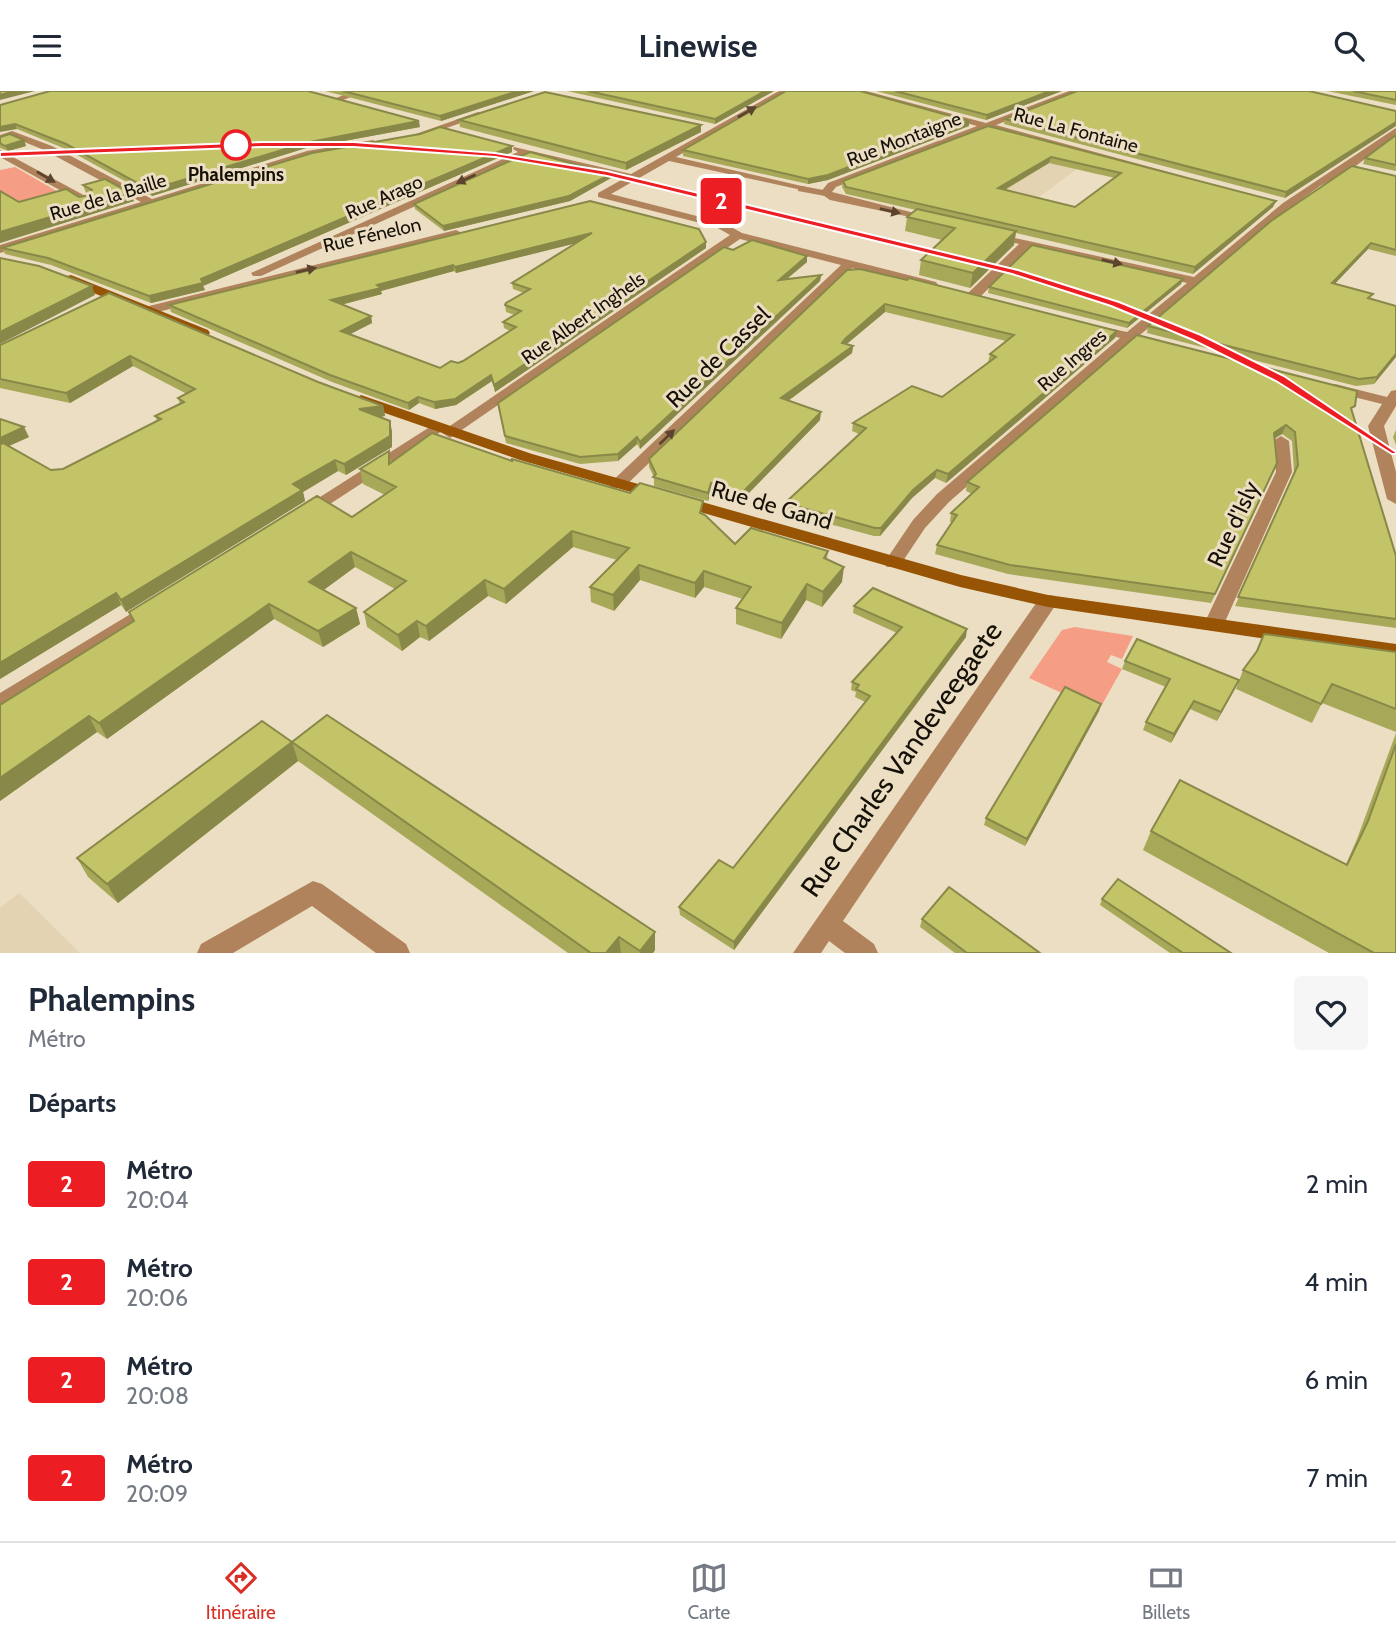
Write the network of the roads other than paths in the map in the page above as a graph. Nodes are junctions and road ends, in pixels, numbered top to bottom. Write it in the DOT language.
graph roads {
  1 [pos="363,91"];
  2 [pos="785,91"];
  3 [pos="856,91"];
  4 [pos="1077,91"];
  5 [pos="361,107"];
  6 [pos="495,110"];
  7 [pos="414,121"];
  8 [pos="990,125"];
  9 [pos="703,127"];
  10 [pos="440,128"];
  11 [pos="716,130"];
  12 [pos="1396,131"];
  13 [pos="465,135"];
  14 [pos="408,137"];
  15 [pos="0,138"];
  16 [pos="385,142"];
  17 [pos="503,145"];
  18 [pos="528,151"];
  19 [pos="1,154"];
  20 [pos="668,158"];
  21 [pos="633,177"];
  22 [pos="1192,179"];
  23 [pos="825,193"];
  24 [pos="601,195"];
  25 [pos="87,201"];
  26 [pos="150,202"];
  27 [pos="587,202"];
  28 [pos="949,225"];
  29 [pos="472,230"];
  30 [pos="975,231"];
  31 [pos="738,235"];
  32 [pos="1027,243"];
  33 [pos="4,257"];
  34 [pos="849,264"];
  35 [pos="58,274"];
  36 [pos="1196,281"];
  37 [pos="216,292"];
  38 [pos="112,294"];
  39 [pos="96,303"];
  40 [pos="150,310"];
  41 [pos="1080,324"];
  42 [pos="1129,337"];
  43 [pos="213,338"];
  44 [pos="1174,348"];
  45 [pos="1322,385"];
  46 [pos="345,394"];
  47 [pos="1393,398"];
  48 [pos="443,430"];
  49 [pos="1281,441"];
  50 [pos="617,484"];
  51 [pos="1396,499"];
  52 [pos="284,525"];
  53 [pos="893,563"];
  54 [pos="166,599"];
  55 [pos="1048,601"];
  56 [pos="1214,624"];
  57 [pos="1396,651"];
  58 [pos="0,703"];
  59 [pos="826,923"];
  60 [pos="211,953"];
  61 [pos="397,953"];
  62 [pos="806,953"];
  63 [pos="865,953"];
  1 -- 5 [label="street"];
  11 -- 2 [label="street, one-way"];
  3 -- 8 [label="street, Rue La Fontaine"];
  4 -- 8 [label="street, Rue Montaigne"];
  6 -- 10 [label="street"];
  7 -- 10 [label="street"];
  8 -- 22 [label="street, Rue La Fontaine"];
  8 -- 23 [label="street, Rue Montaigne"];
  9 -- 11 [label="street"];
  10 -- 13 [label="street"];
  10 -- 14 [label="street"];
  11 -- 20 [label="street"];
  12 -- 36 [label="street, Rue Ingres"];
  15 -- 26 [label="street"];
  16 -- 26 [label="street, Rue de la Baille"];
  17 -- 18 [label="street"];
  18 -- 21 [label="street"];
  18 -- 37 [label="street, Rue Arago, one-way"];
  19 -- 25 [label="street, one-way"];
  20 -- 21 [label="street"];
  20 -- 23 [label="street"];
  21 -- 24 [label="street"];
  23 -- 28 [label="street, one-way"];
  24 -- 27 [label="street"];
  24 -- 31 [label="street"];
  26 -- 33 [label="street, Rue de la Baille"];
  37 -- 29 [label="street, Rue Fénelon, one-way"];
  30 -- 32 [label="street"];
  31 -- 34 [label="street"];
  31 -- 48 [label="street, Rue Albert Inghels"];
  32 -- 34 [label="street"];
  32 -- 36 [label="street, one-way"];
  50 -- 34 [label="street, Rue de Cassel, one-way"];
  35 -- 38 [label="main road"];
  36 -- 42 [label="street, Rue Ingres"];
  37 -- 40 [label="street, Rue Fénelon"];
  38 -- 39 [label="street"];
  38 -- 40 [label="main road"];
  40 -- 43 [label="main road"];
  41 -- 42 [label="street"];
  42 -- 44 [label="street"];
  42 -- 53 [label="street, Rue Ingres"];
  45 -- 47 [label="street"];
  46 -- 48 [label="main road, Rue de Gand"];
  47 -- 51 [label="street"];
  48 -- 50 [label="main road, Rue de Gand"];
  48 -- 52 [label="street, Rue Albert Inghels"];
  49 -- 56 [label="street, Rue d'Isly"];
  50 -- 53 [label="main road, Rue de Gand"];
  53 -- 55 [label="main road, Rue de Gand"];
  54 -- 58 [label="street"];
  55 -- 56 [label="main road, Rue de Gand"];
  55 -- 59 [label="street, Rue Charles Vandeveegaete"];
  56 -- 57 [label="main road, Rue de Gand"];
  59 -- 62 [label="street, Rue Charles Vandeveegaete"];
  59 -- 63 [label="street"];
  60 -- 61 [label="street"];
}
